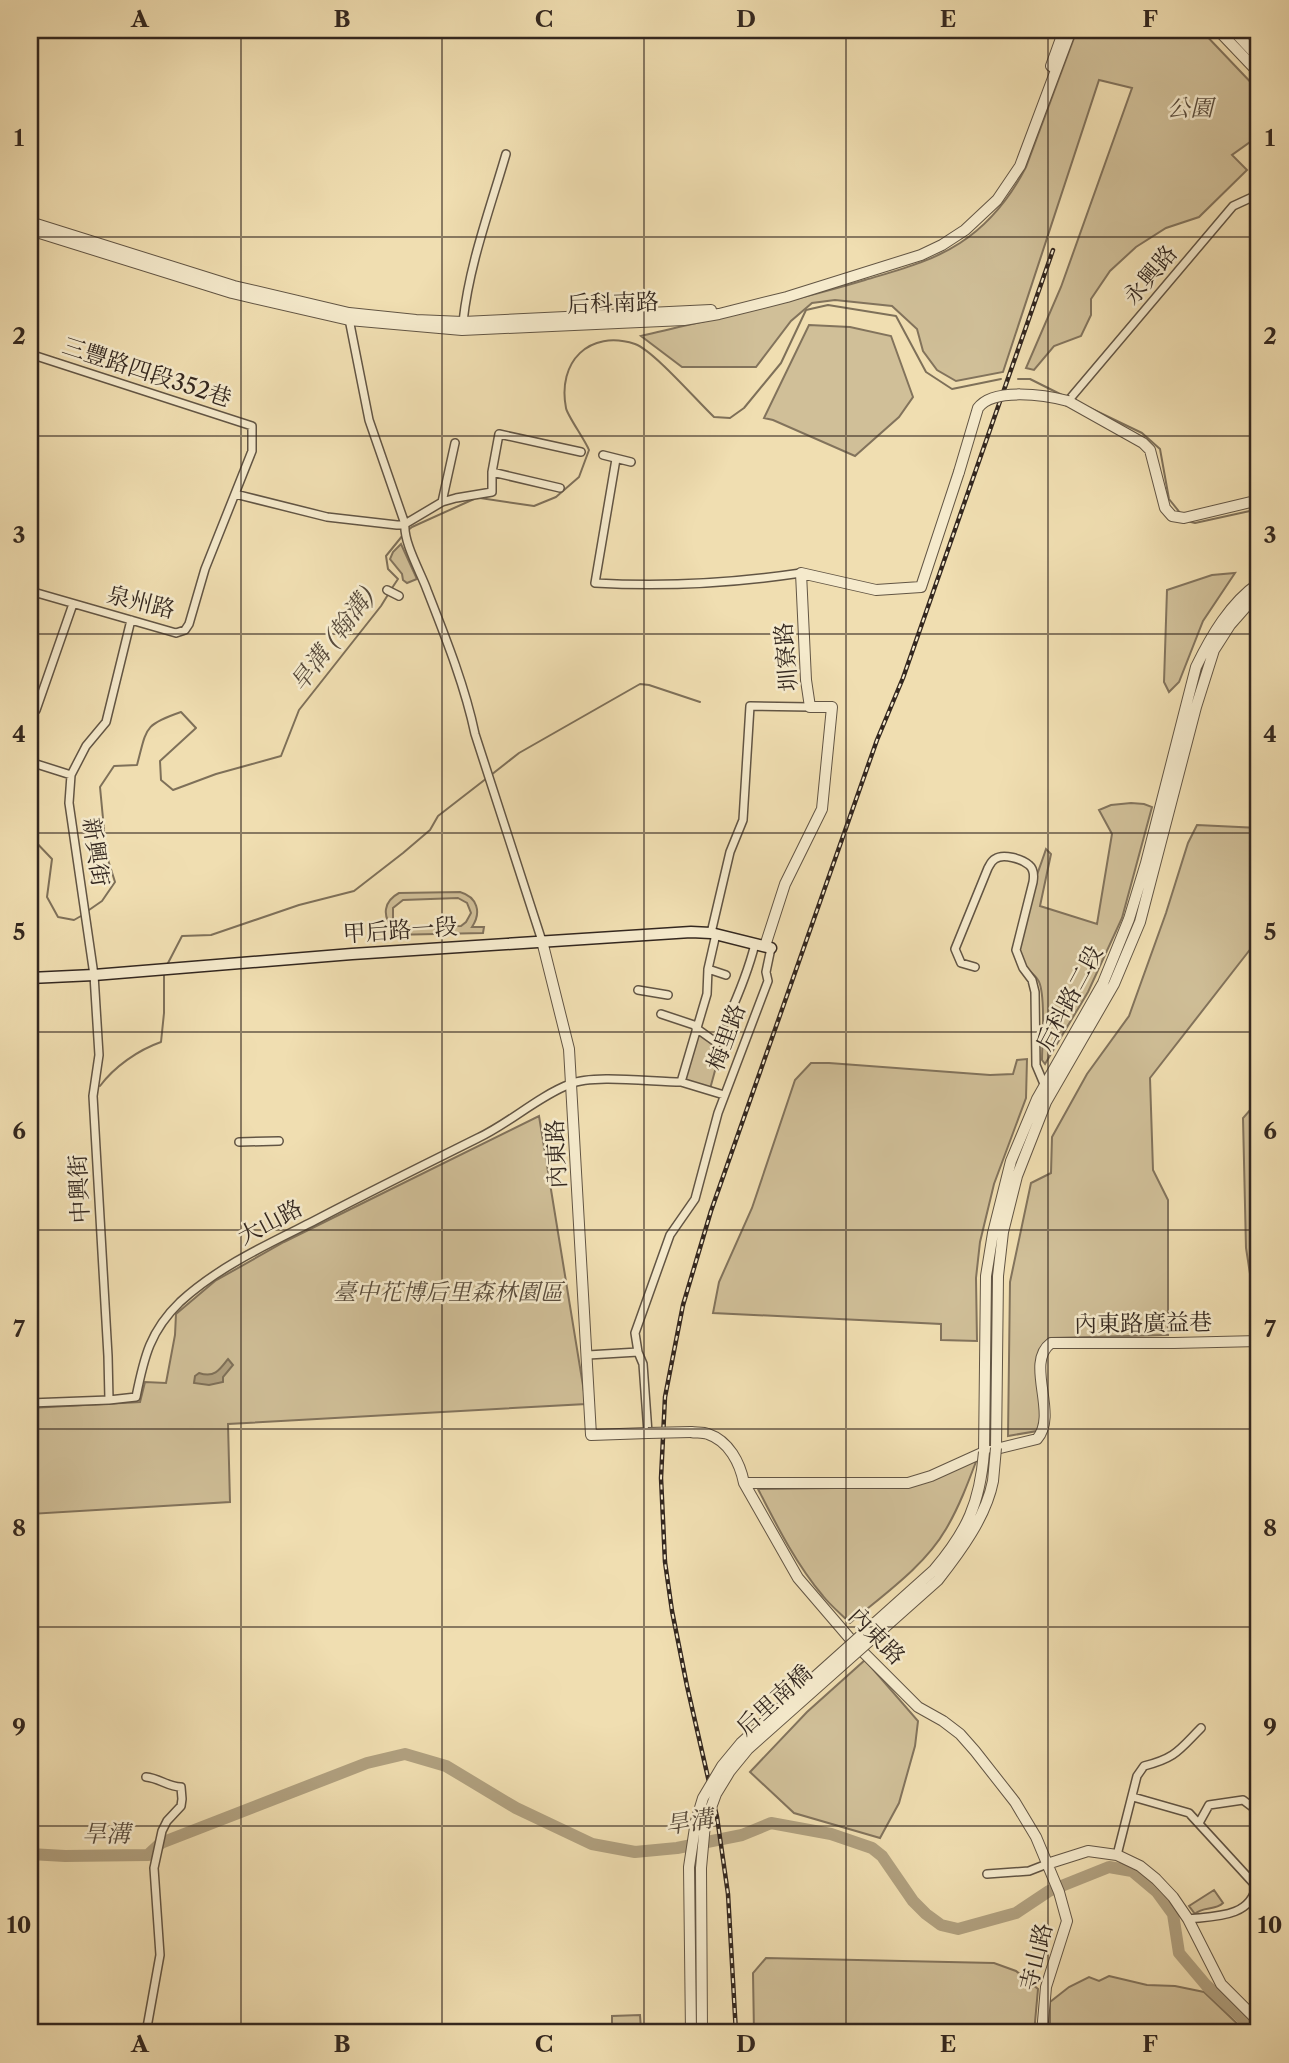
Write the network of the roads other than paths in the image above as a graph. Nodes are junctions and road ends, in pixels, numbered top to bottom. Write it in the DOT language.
graph roads {
  1 [pos="1072,30"];
  2 [pos="1218,30"];
  3 [pos="1233,30"];
  4 [pos="1064,37"];
  5 [pos="1259,58"];
  6 [pos="1259,73"];
  7 [pos="506,154"];
  8 [pos="1259,194"];
  9 [pos="30,222"];
  10 [pos="30,230"];
  11 [pos="233,289"];
  12 [pos="349,316"];
  13 [pos="463,326"];
  14 [pos="30,355"];
  15 [pos="1068,401"];
  16 [pos="252,426"];
  17 [pos="455,443"];
  18 [pos="581,452"];
  19 [pos="603,455"];
  20 [pos="616,459"];
  21 [pos="631,462"];
  22 [pos="492,472"];
  23 [pos="560,488"];
  24 [pos="235,494"];
  25 [pos="1259,500"];
  26 [pos="442,502"];
  27 [pos="405,530"];
  28 [pos="801,573"];
  29 [pos="1259,583"];
  30 [pos="387,590"];
  31 [pos="30,591"];
  32 [pos="1259,592"];
  33 [pos="399,596"];
  34 [pos="73,604"];
  35 [pos="131,620"];
  36 [pos="810,707"];
  37 [pos="36,710"];
  38 [pos="30,762"];
  39 [pos="71,775"];
  40 [pos="713,934"];
  41 [pos="542,942"];
  42 [pos="763,946"];
  43 [pos="975,967"];
  44 [pos="708,969"];
  45 [pos="94,975"];
  46 [pos="726,975"];
  47 [pos="30,978"];
  48 [pos="638,990"];
  49 [pos="668,995"];
  50 [pos="661,1014"];
  51 [pos="726,1022"];
  52 [pos="697,1027"];
  53 [pos="718,1043"];
  54 [pos="681,1082"];
  55 [pos="571,1083"];
  56 [pos="1044,1084"];
  57 [pos="724,1095"];
  58 [pos="279,1141"];
  59 [pos="239,1142"];
  60 [pos="1259,1341"];
  61 [pos="638,1352"];
  62 [pos="587,1355"];
  63 [pos="109,1400"];
  64 [pos="30,1403"];
  65 [pos="648,1433"];
  66 [pos="996,1448"];
  67 [pos="984,1452"];
  68 [pos="744,1483"];
  69 [pos="1200,1728"];
  70 [pos="146,1777"];
  71 [pos="1133,1797"];
  72 [pos="1259,1812"];
  73 [pos="1199,1823"];
  74 [pos="1117,1855"];
  75 [pos="1047,1864"];
  76 [pos="987,1874"];
  77 [pos="1054,1879"];
  78 [pos="1188,1919"];
  79 [pos="1259,2022"];
  80 [pos="146,2033"];
  81 [pos="691,2033"];
  82 [pos="702,2033"];
  83 [pos="1042,2033"];
  1 -- 4 [label="street, 后科南路"];
  2 -- 6 [label="street"];
  3 -- 5 [label="street"];
  4 -- 13 [label="street, 后科南路"];
  7 -- 13 [label="street"];
  8 -- 15 [label="street, 永興路"];
  9 -- 11 [label="street, 后科南路"];
  10 -- 11 [label="street, 后科南路"];
  11 -- 12 [label="street, 后科南路"];
  12 -- 13 [label="street, 后科南路"];
  12 -- 27 [label="street"];
  14 -- 16 [label="street, 三豐路四段352巷"];
  15 -- 25 [label="street"];
  15 -- 28 [label="street, bridge"];
  16 -- 24 [label="street, 泉州路"];
  17 -- 26 [label="street"];
  18 -- 22 [label="street"];
  19 -- 20 [label="street"];
  20 -- 21 [label="street"];
  20 -- 28 [label="street"];
  22 -- 23 [label="street"];
  22 -- 26 [label="street"];
  24 -- 27 [label="street"];
  24 -- 35 [label="street, 泉州路"];
  26 -- 27 [label="street"];
  27 -- 41 [label="street"];
  28 -- 36 [label="street, 圳寮路"];
  29 -- 56 [label="street, 后科路二段"];
  30 -- 33 [label="street"];
  31 -- 34 [label="street, 泉州路"];
  32 -- 66 [label="street, 后科路二段"];
  34 -- 35 [label="street, 泉州路"];
  34 -- 37 [label="street"];
  35 -- 39 [label="street, 新興街"];
  36 -- 40 [label="street, 梅里路"];
  36 -- 42 [label="street, 圳寮路"];
  38 -- 39 [label="street"];
  39 -- 45 [label="street, 新興街"];
  40 -- 41 [label="main road, 甲后路一段"];
  40 -- 42 [label="main road, 甲后路一段"];
  40 -- 44 [label="street, 梅里路"];
  41 -- 45 [label="main road, 甲后路一段"];
  41 -- 55 [label="street, 內東路"];
  42 -- 51 [label="street"];
  42 -- 57 [label="street, 梅里路"];
  43 -- 56 [label="street"];
  44 -- 46 [label="street"];
  44 -- 52 [label="street, 梅里路"];
  45 -- 47 [label="main road, 甲后路一段"];
  45 -- 63 [label="street, 中興街"];
  48 -- 49 [label="street"];
  50 -- 52 [label="street"];
  52 -- 53 [label="street"];
  52 -- 54 [label="street, 梅里路"];
  54 -- 55 [label="street, 梅里路"];
  54 -- 57 [label="street, 梅里路"];
  55 -- 62 [label="street, 內東路"];
  55 -- 63 [label="street, 大山路"];
  56 -- 67 [label="street, 后科路二段"];
  57 -- 61 [label="street"];
  58 -- 59 [label="street"];
  60 -- 66 [label="street, 內東路廣益巷"];
  61 -- 62 [label="street"];
  61 -- 65 [label="street"];
  62 -- 65 [label="street, 內東路"];
  63 -- 64 [label="street, 大山路"];
  65 -- 68 [label="street, 內東路, bridge"];
  66 -- 67 [label="street, 內東路廣益巷"];
  66 -- 82 [label="street, 后里南橋, bridge"];
  67 -- 68 [label="street, 內東路廣益巷"];
  67 -- 81 [label="street, 后里南橋, bridge"];
  68 -- 75 [label="street, 內東路"];
  69 -- 71 [label="street"];
  70 -- 80 [label="street"];
  71 -- 73 [label="street"];
  71 -- 74 [label="street"];
  72 -- 73 [label="street"];
  73 -- 78 [label="street"];
  74 -- 75 [label="street"];
  74 -- 78 [label="street"];
  75 -- 76 [label="street"];
  75 -- 77 [label="street, 內東路"];
  77 -- 83 [label="street, 寺山路"];
  78 -- 79 [label="street"];
}
